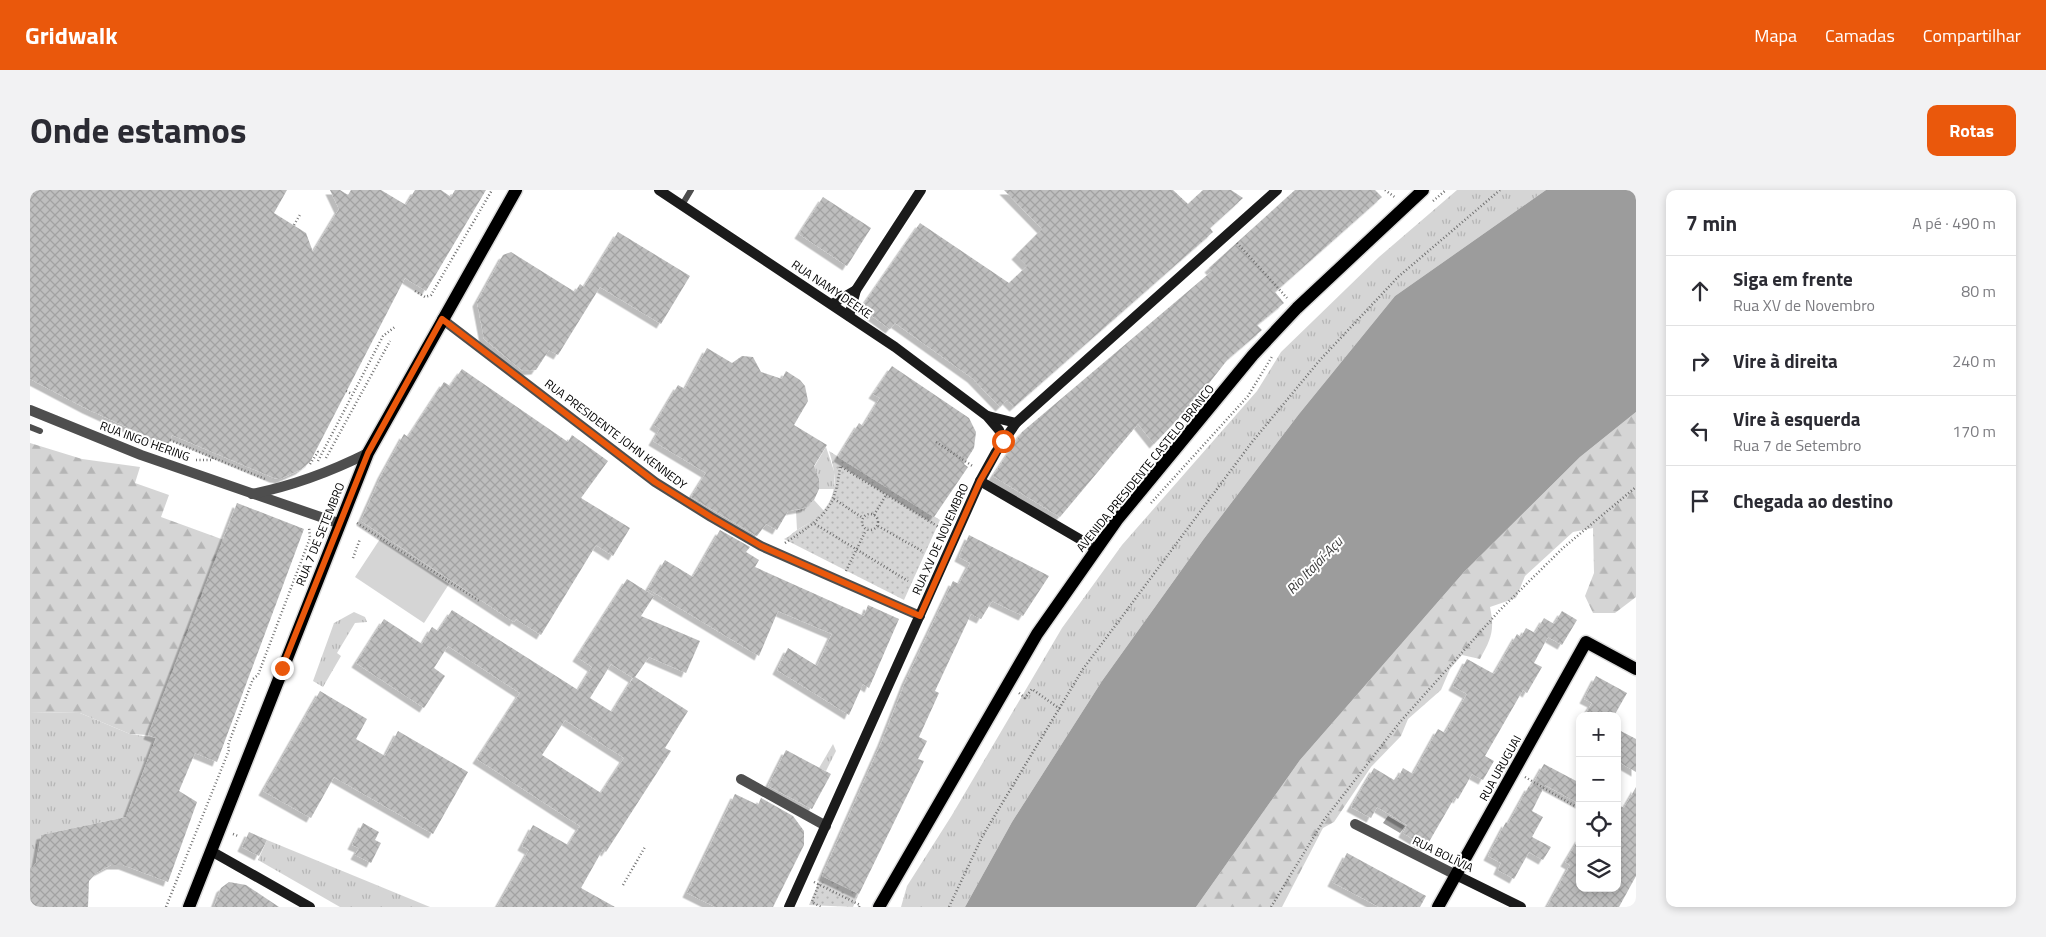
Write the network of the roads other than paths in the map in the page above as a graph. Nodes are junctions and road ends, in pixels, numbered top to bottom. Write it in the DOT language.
graph roads {
  1 [pos="516,190"];
  2 [pos="659,190"];
  3 [pos="691,190"];
  4 [pos="921,190"];
  5 [pos="1277,190"];
  6 [pos="1423,190"];
  7 [pos="682,205"];
  8 [pos="856,290"];
  9 [pos="832,304"];
  10 [pos="850,316"];
  11 [pos="442,319"];
  12 [pos="30,410"];
  13 [pos="987,416"];
  14 [pos="1016,423"];
  15 [pos="30,427"];
  16 [pos="40,431"];
  17 [pos="1003,441"];
  18 [pos="368,453"];
  19 [pos="982,477"];
  20 [pos="251,494"];
  21 [pos="338,523"];
  22 [pos="1095,548"];
  23 [pos="920,616"];
  24 [pos="1636,669"];
  25 [pos="741,779"];
  26 [pos="1355,824"];
  27 [pos="826,826"];
  28 [pos="211,851"];
  29 [pos="1456,874"];
  30 [pos="881,905"];
  31 [pos="189,907"];
  32 [pos="310,907"];
  33 [pos="789,907"];
  34 [pos="1438,907"];
  35 [pos="1521,907"];
  1 -- 11 [label="main road, RUA 7 DE SETEMBRO"];
  2 -- 7 [label="street, RUA NAMY DEEKE"];
  3 -- 7 [label="lane"];
  4 -- 8 [label="street"];
  5 -- 14 [label="street, RUA XV DE NOVEMBRO"];
  6 -- 22 [label="main road, AVENIDA PRESIDENTE CASTELO BRANCO"];
  7 -- 9 [label="street, RUA NAMY DEEKE"];
  8 -- 9 [label="street"];
  8 -- 10 [label="street"];
  9 -- 10 [label="street, RUA NAMY DEEKE"];
  10 -- 13 [label="street, RUA NAMY DEEKE"];
  11 -- 18 [label="main road, RUA 7 DE SETEMBRO"];
  11 -- 23 [label="street, RUA PRESIDENTE JOHN KENNEDY"];
  12 -- 20 [label="street, RUA INGO HERING"];
  13 -- 14 [label="street, RUA NAMY DEEKE"];
  13 -- 17 [label="street, RUA NAMY DEEKE"];
  14 -- 17 [label="street, RUA XV DE NOVEMBRO"];
  15 -- 16 [label="lane"];
  17 -- 19 [label="street, RUA XV DE NOVEMBRO"];
  18 -- 20 [label="street"];
  18 -- 21 [label="main road, RUA 7 DE SETEMBRO"];
  19 -- 22 [label="street"];
  19 -- 23 [label="street, RUA XV DE NOVEMBRO"];
  20 -- 21 [label="street, RUA INGO HERING"];
  21 -- 28 [label="main road, RUA 7 DE SETEMBRO"];
  22 -- 30 [label="main road, AVENIDA PRESIDENTE CASTELO BRANCO"];
  23 -- 27 [label="street, RUA XV DE NOVEMBRO"];
  24 -- 29 [label="main road, RUA URUGUAI"];
  25 -- 27 [label="street"];
  26 -- 29 [label="street, RUA BOLÍVIA"];
  27 -- 33 [label="street, RUA XV DE NOVEMBRO"];
  28 -- 31 [label="main road, RUA 7 DE SETEMBRO"];
  28 -- 32 [label="street"];
  29 -- 34 [label="main road, RUA URUGUAI"];
  29 -- 35 [label="street, RUA BOLÍVIA"];
}
